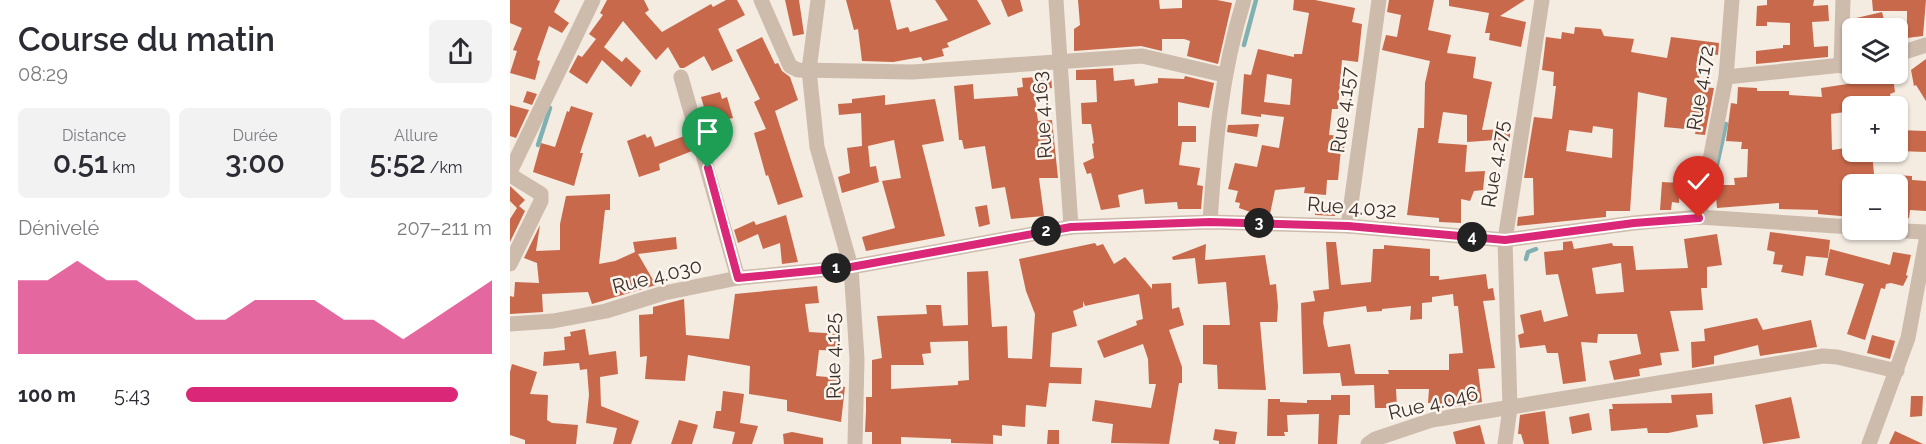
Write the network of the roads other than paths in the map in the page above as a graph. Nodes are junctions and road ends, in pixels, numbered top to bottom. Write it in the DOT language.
graph roads {
  1 [pos="593,0"];
  2 [pos="761,0"];
  3 [pos="818,0"];
  4 [pos="1056,0"];
  5 [pos="1244,0"];
  6 [pos="1380,0"];
  7 [pos="1542,0"];
  8 [pos="1732,0"];
  9 [pos="1843,0"];
  10 [pos="1844,18"];
  11 [pos="1926,45"];
  12 [pos="1908,51"];
  13 [pos="1060,62"];
  14 [pos="1842,65"];
  15 [pos="809,70"];
  16 [pos="1224,75"];
  17 [pos="681,77"];
  18 [pos="1726,77"];
  19 [pos="510,173"];
  20 [pos="1699,218"];
  21 [pos="1210,222"];
  22 [pos="1348,226"];
  23 [pos="1842,226"];
  24 [pos="1071,227"];
  25 [pos="1908,231"];
  26 [pos="1926,232"];
  27 [pos="1505,240"];
  28 [pos="1926,241"];
  29 [pos="510,264"];
  30 [pos="851,267"];
  31 [pos="738,278"];
  32 [pos="510,324"];
  33 [pos="1897,371"];
  34 [pos="1510,408"];
  35 [pos="855,444"];
  36 [pos="1368,444"];
  37 [pos="1506,444"];
  38 [pos="1869,444"];
  1 -- 19 [label="street"];
  2 -- 15 [label="street"];
  3 -- 15 [label="street, Rue 4.125"];
  4 -- 13 [label="street, Rue 4.163"];
  5 -- 16 [label="street"];
  6 -- 22 [label="street, Rue 4.157"];
  7 -- 27 [label="street, Rue 4.275"];
  8 -- 18 [label="street, Rue 4.172"];
  9 -- 10 [label="street"];
  11 -- 12 [label="street"];
  13 -- 15 [label="street"];
  13 -- 16 [label="street"];
  13 -- 24 [label="street, Rue 4.163"];
  14 -- 18 [label="street"];
  15 -- 30 [label="street, Rue 4.125"];
  16 -- 21 [label="street"];
  17 -- 31 [label="street"];
  18 -- 20 [label="street, Rue 4.172"];
  19 -- 29 [label="street"];
  20 -- 23 [label="street, Rue 4.032"];
  20 -- 27 [label="street, Rue 4.032"];
  21 -- 22 [label="street, Rue 4.032"];
  21 -- 24 [label="street, Rue 4.032"];
  22 -- 27 [label="street, Rue 4.032"];
  24 -- 30 [label="street, Rue 4.032"];
  25 -- 26 [label="street"];
  27 -- 34 [label="street, Rue 4.275"];
  28 -- 33 [label="street"];
  30 -- 31 [label="street, Rue 4.030"];
  30 -- 35 [label="street, Rue 4.125"];
  31 -- 32 [label="street, Rue 4.030"];
  33 -- 34 [label="street, Rue 4.046"];
  33 -- 38 [label="street"];
  34 -- 36 [label="street, Rue 4.046"];
  34 -- 37 [label="street, Rue 4.275"];
}
